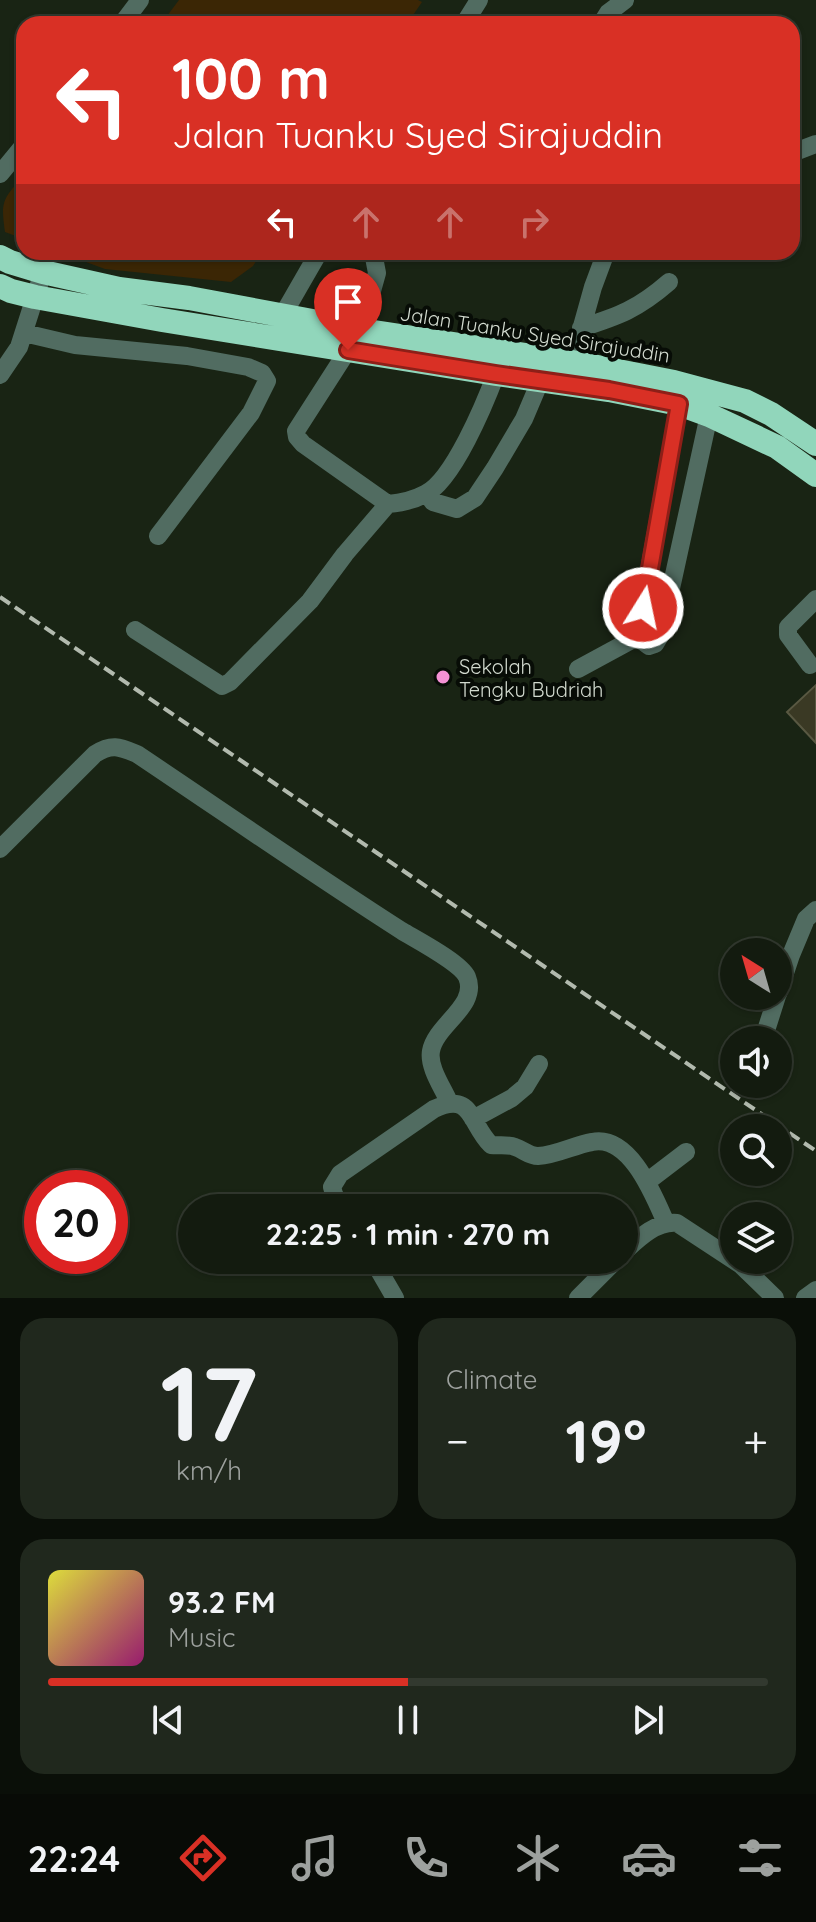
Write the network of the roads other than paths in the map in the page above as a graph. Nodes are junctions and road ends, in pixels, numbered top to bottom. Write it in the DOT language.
graph roads {
  1 [pos="625,0"];
  2 [pos="606,16"];
  3 [pos="16,155"];
  4 [pos="0,174"];
  5 [pos="0,257"];
  6 [pos="314,260"];
  7 [pos="375,260"];
  8 [pos="603,260"];
  9 [pos="43,272"];
  10 [pos="669,282"];
  11 [pos="0,286"];
  12 [pos="35,297"];
  13 [pos="282,315"];
  14 [pos="581,328"];
  15 [pos="24,333"];
  16 [pos="270,339"];
  17 [pos="355,340"];
  18 [pos="572,362"];
  19 [pos="496,374"];
  20 [pos="0,375"];
  21 [pos="541,379"];
  22 [pos="679,404"];
  23 [pos="709,415"];
  24 [pos="816,444"];
  25 [pos="816,475"];
  26 [pos="427,494"];
  27 [pos="388,504"];
  28 [pos="158,536"];
  29 [pos="816,599"];
  30 [pos="135,630"];
  31 [pos="637,637"];
  32 [pos="810,665"];
  33 [pos="578,669"];
  34 [pos="0,849"];
  35 [pos="816,910"];
  36 [pos="792,953"];
  37 [pos="539,1064"];
  38 [pos="449,1102"];
  39 [pos="473,1119"];
  40 [pos="686,1152"];
  41 [pos="648,1181"];
  42 [pos="334,1194"];
  43 [pos="666,1223"];
  44 [pos="638,1241"];
  45 [pos="381,1274"];
  46 [pos="602,1274"];
  47 [pos="816,1290"];
  48 [pos="395,1298"];
  49 [pos="578,1298"];
  50 [pos="775,1298"];
  51 [pos="805,1298"];
  1 -- 2 [label="street"];
  3 -- 4 [label="street"];
  5 -- 9 [label="highway, Jalan Tuanku Syed Sirajuddin"];
  6 -- 13 [label="street"];
  7 -- 17 [label="street"];
  8 -- 14 [label="street"];
  9 -- 12 [label="street"];
  9 -- 13 [label="highway, Jalan Tuanku Syed Sirajuddin"];
  10 -- 14 [label="street"];
  11 -- 12 [label="highway, Jalan Tuanku Syed Sirajuddin"];
  12 -- 15 [label="street"];
  12 -- 16 [label="highway, Jalan Tuanku Syed Sirajuddin"];
  13 -- 16 [label="street"];
  13 -- 17 [label="highway, Jalan Tuanku Syed Sirajuddin"];
  14 -- 18 [label="street"];
  15 -- 20 [label="street"];
  15 -- 28 [label="street"];
  16 -- 17 [label="highway, Jalan Tuanku Syed Sirajuddin"];
  17 -- 18 [label="highway, Jalan Tuanku Syed Sirajuddin"];
  17 -- 19 [label="highway, Jalan Tuanku Syed Sirajuddin"];
  17 -- 27 [label="street"];
  18 -- 24 [label="highway, Jalan Tuanku Syed Sirajuddin"];
  19 -- 21 [label="highway, Jalan Tuanku Syed Sirajuddin"];
  19 -- 26 [label="street"];
  21 -- 22 [label="highway, Jalan Tuanku Syed Sirajuddin"];
  21 -- 26 [label="street"];
  22 -- 23 [label="highway, Jalan Tuanku Syed Sirajuddin"];
  22 -- 31 [label="street"];
  23 -- 25 [label="highway, Jalan Tuanku Syed Sirajuddin"];
  23 -- 31 [label="street"];
  26 -- 27 [label="street"];
  27 -- 30 [label="street"];
  29 -- 32 [label="street"];
  31 -- 33 [label="street"];
  34 -- 38 [label="street"];
  35 -- 36 [label="street"];
  37 -- 39 [label="street"];
  38 -- 39 [label="street"];
  38 -- 42 [label="street"];
  39 -- 41 [label="street"];
  40 -- 41 [label="street"];
  41 -- 43 [label="street"];
  43 -- 44 [label="street"];
  43 -- 50 [label="street"];
  45 -- 48 [label="street"];
  46 -- 49 [label="street"];
  47 -- 51 [label="street"];
}
